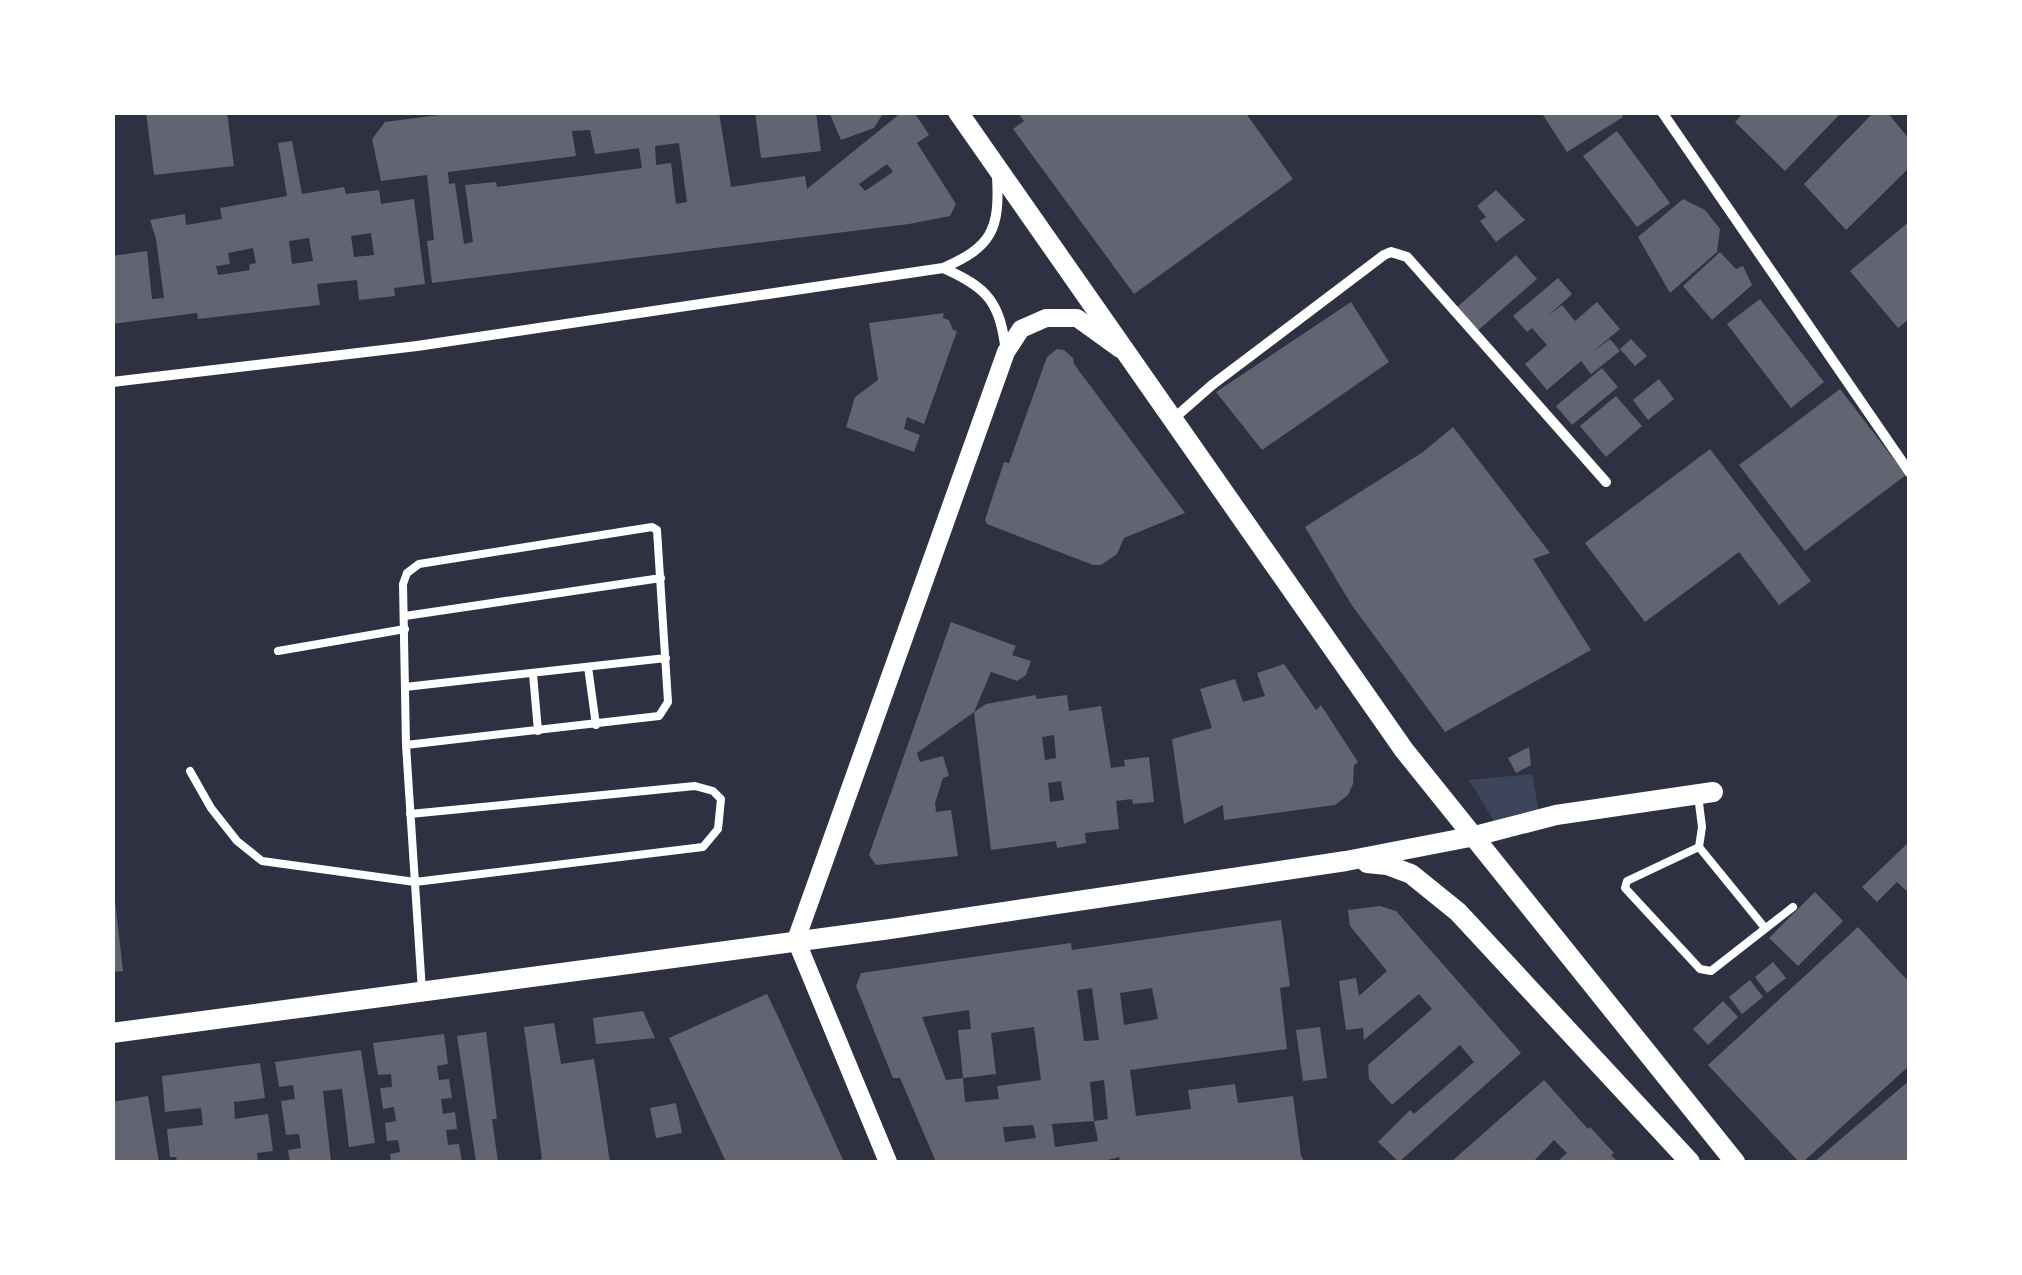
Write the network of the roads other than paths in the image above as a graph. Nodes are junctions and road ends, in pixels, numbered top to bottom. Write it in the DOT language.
graph roads {
  1 [pos="958,112"];
  2 [pos="1662,112"];
  3 [pos="997,166"];
  4 [pos="943,268"];
  5 [pos="1124,351"];
  6 [pos="1006,352"];
  7 [pos="112,382"];
  8 [pos="1172,420"];
  9 [pos="1910,472"];
  10 [pos="1606,482"];
  11 [pos="662,578"];
  12 [pos="405,616"];
  13 [pos="405,629"];
  14 [pos="278,651"];
  15 [pos="666,658"];
  16 [pos="588,667"];
  17 [pos="533,674"];
  18 [pos="405,687"];
  19 [pos="596,725"];
  20 [pos="538,731"];
  21 [pos="406,745"];
  22 [pos="190,771"];
  23 [pos="1706,794"];
  24 [pos="410,814"];
  25 [pos="1475,836"];
  26 [pos="1699,848"];
  27 [pos="1346,862"];
  28 [pos="415,882"];
  29 [pos="1793,907"];
  30 [pos="1765,928"];
  31 [pos="796,940"];
  32 [pos="422,991"];
  33 [pos="112,1033"];
  34 [pos="888,1162"];
  35 [pos="1690,1162"];
  36 [pos="1735,1162"];
  1 -- 3 [label="main road"];
  2 -- 9 [label="street"];
  3 -- 4 [label="street"];
  3 -- 5 [label="main road"];
  4 -- 6 [label="street"];
  4 -- 7 [label="street"];
  5 -- 6 [label="street"];
  5 -- 8 [label="main road"];
  6 -- 31 [label="street"];
  8 -- 10 [label="street"];
  8 -- 25 [label="main road"];
  11 -- 12 [label="lane"];
  11 -- 12 [label="lane"];
  11 -- 15 [label="lane"];
  12 -- 13 [label="lane"];
  13 -- 14 [label="lane"];
  13 -- 18 [label="lane"];
  15 -- 16 [label="lane"];
  15 -- 19 [label="lane"];
  16 -- 17 [label="lane"];
  16 -- 19 [label="lane"];
  17 -- 18 [label="lane"];
  17 -- 20 [label="lane"];
  18 -- 21 [label="lane"];
  19 -- 20 [label="lane"];
  20 -- 21 [label="lane"];
  21 -- 24 [label="lane"];
  22 -- 28 [label="lane"];
  23 -- 25 [label="main road"];
  23 -- 26 [label="lane"];
  24 -- 28 [label="lane"];
  24 -- 28 [label="lane"];
  25 -- 27 [label="main road"];
  25 -- 36 [label="main road"];
  26 -- 30 [label="lane"];
  26 -- 30 [label="lane"];
  27 -- 31 [label="main road"];
  27 -- 35 [label="main road"];
  28 -- 32 [label="lane"];
  29 -- 30 [label="lane"];
  31 -- 32 [label="main road"];
  31 -- 34 [label="street"];
  32 -- 33 [label="main road"];
}
